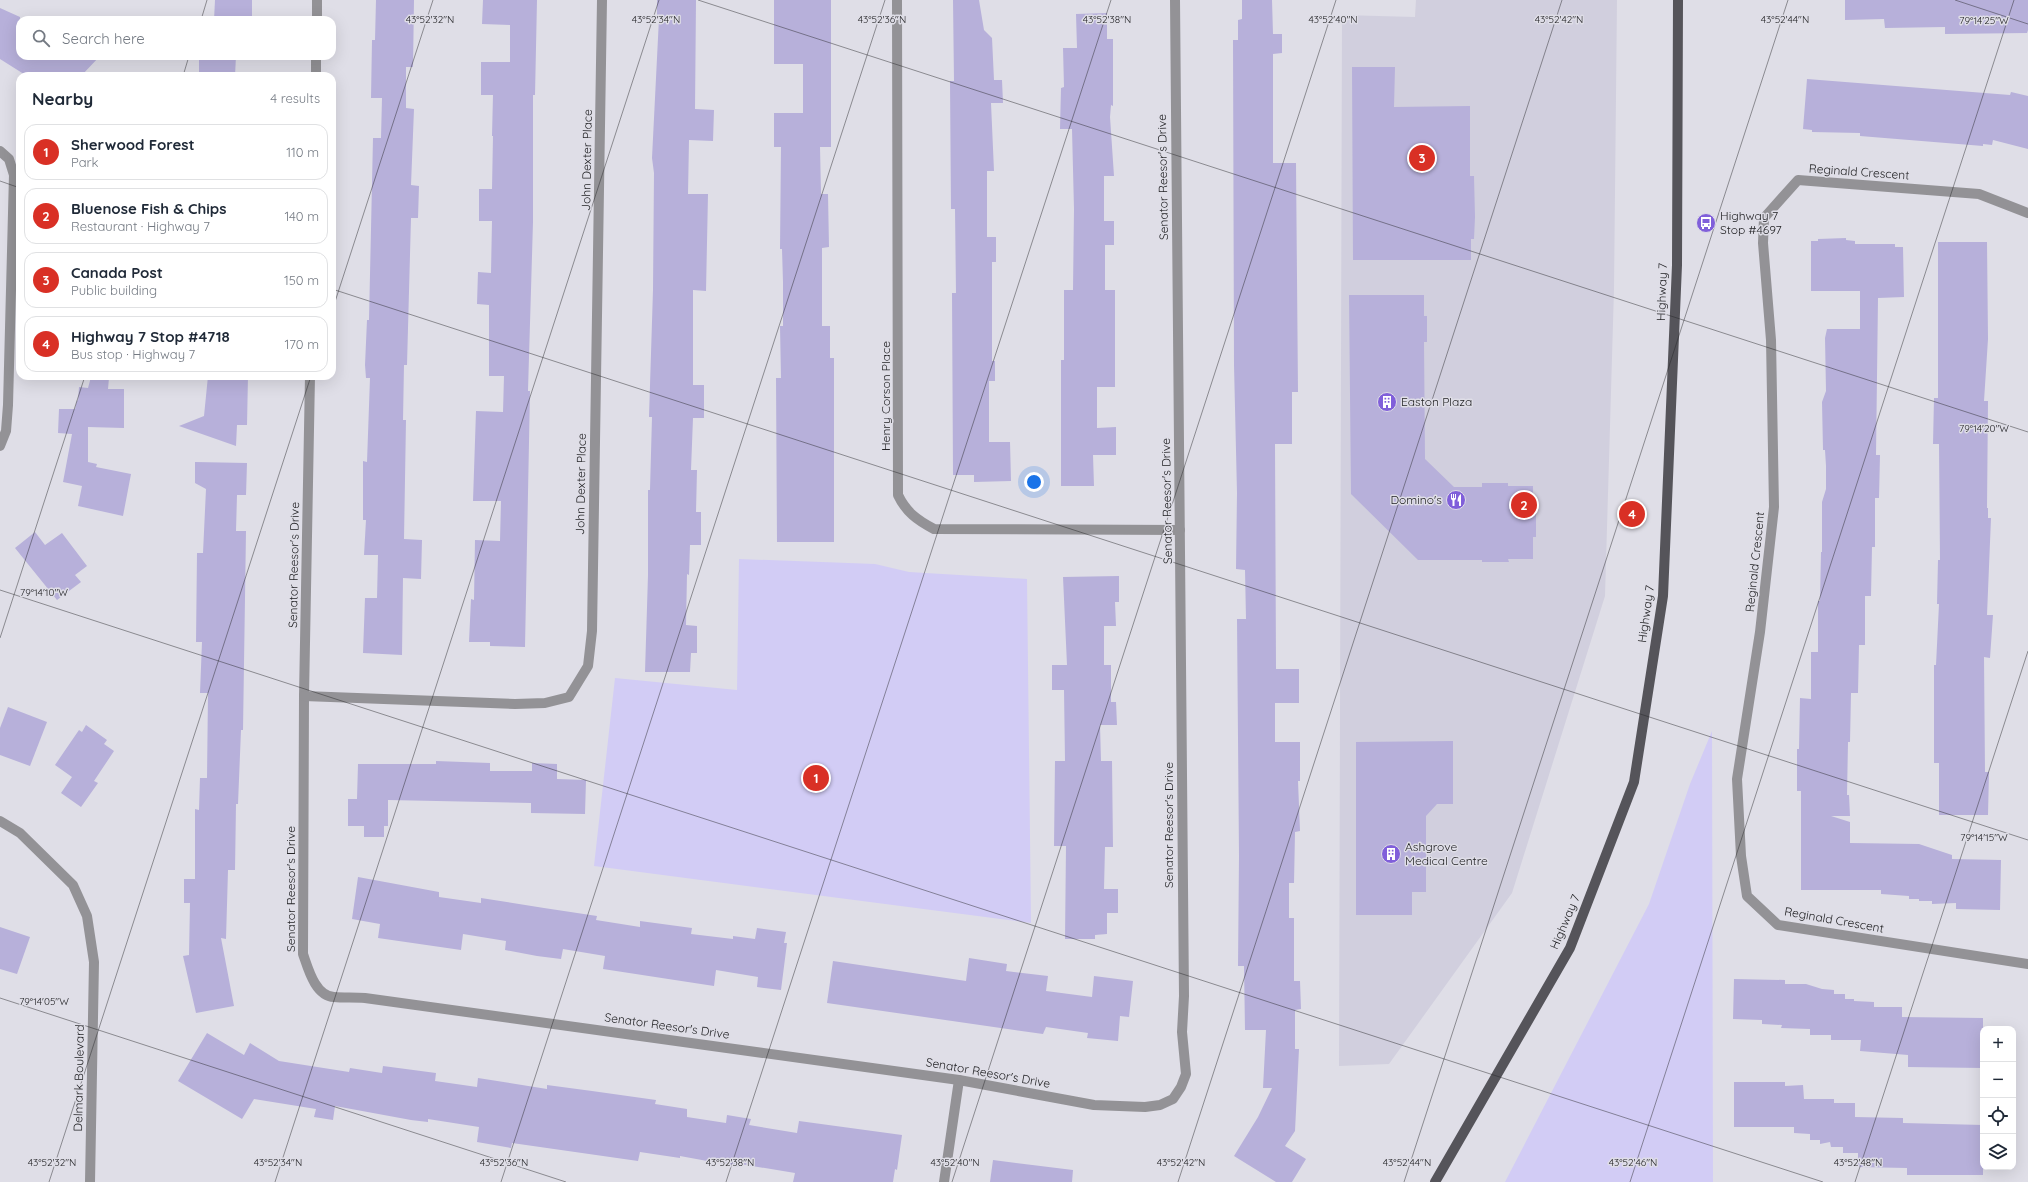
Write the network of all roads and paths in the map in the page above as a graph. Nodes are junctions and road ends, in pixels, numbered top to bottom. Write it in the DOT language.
graph roads {
  1 [pos="317,0"];
  2 [pos="602,0"];
  3 [pos="898,0"];
  4 [pos="1175,0"];
  5 [pos="1678,0"];
  6 [pos="317,16"];
  7 [pos="316,60"];
  8 [pos="316,72"];
  9 [pos="0,151"];
  10 [pos="2028,213"];
  11 [pos="310,380"];
  12 [pos="0,446"];
  13 [pos="1180,530"];
  14 [pos="304,696"];
  15 [pos="0,821"];
  16 [pos="2028,964"];
  17 [pos="959,1080"];
  18 [pos="90,1182"];
  19 [pos="944,1182"];
  20 [pos="1435,1182"];
  1 -- 6 [label="street"];
  2 -- 14 [label="street, John Dexter Place"];
  3 -- 13 [label="street, Henry Corson Place"];
  4 -- 13 [label="street, Senator Reesor's Drive"];
  5 -- 20 [label="main road, Highway 7"];
  7 -- 8 [label="street"];
  9 -- 12 [label="street"];
  10 -- 16 [label="street, Reginald Crescent"];
  11 -- 14 [label="street, Senator Reesor's Drive"];
  13 -- 17 [label="street, Senator Reesor's Drive"];
  14 -- 17 [label="street, Senator Reesor's Drive"];
  15 -- 18 [label="street, Delmark Boulevard"];
  17 -- 19 [label="street"];
}
